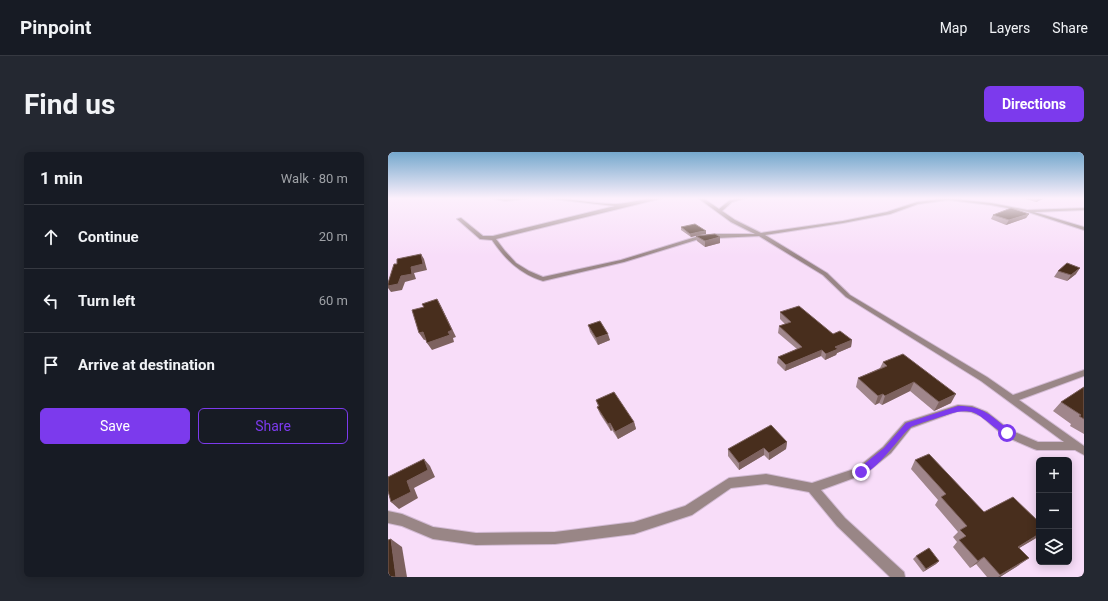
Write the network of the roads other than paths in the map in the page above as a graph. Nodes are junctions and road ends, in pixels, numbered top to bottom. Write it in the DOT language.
graph roads {
  1 [pos="574,218"];
  2 [pos="729,218"];
  3 [pos="865,218"];
  4 [pos="1050,218"];
  5 [pos="459,219"];
  6 [pos="1084,228"];
  7 [pos="758,235"];
  8 [pos="493,238"];
  9 [pos="1084,373"];
  10 [pos="1012,399"];
  11 [pos="1080,449"];
  12 [pos="812,488"];
  13 [pos="388,518"];
  14 [pos="899,577"];
  1 -- 8 [label="street"];
  2 -- 7 [label="street"];
  3 -- 7 [label="street"];
  4 -- 6 [label="street"];
  5 -- 8 [label="street"];
  7 -- 8 [label="street"];
  7 -- 10 [label="street"];
  9 -- 10 [label="street"];
  10 -- 11 [label="street"];
  11 -- 12 [label="street"];
  12 -- 13 [label="street"];
  12 -- 14 [label="street"];
}
